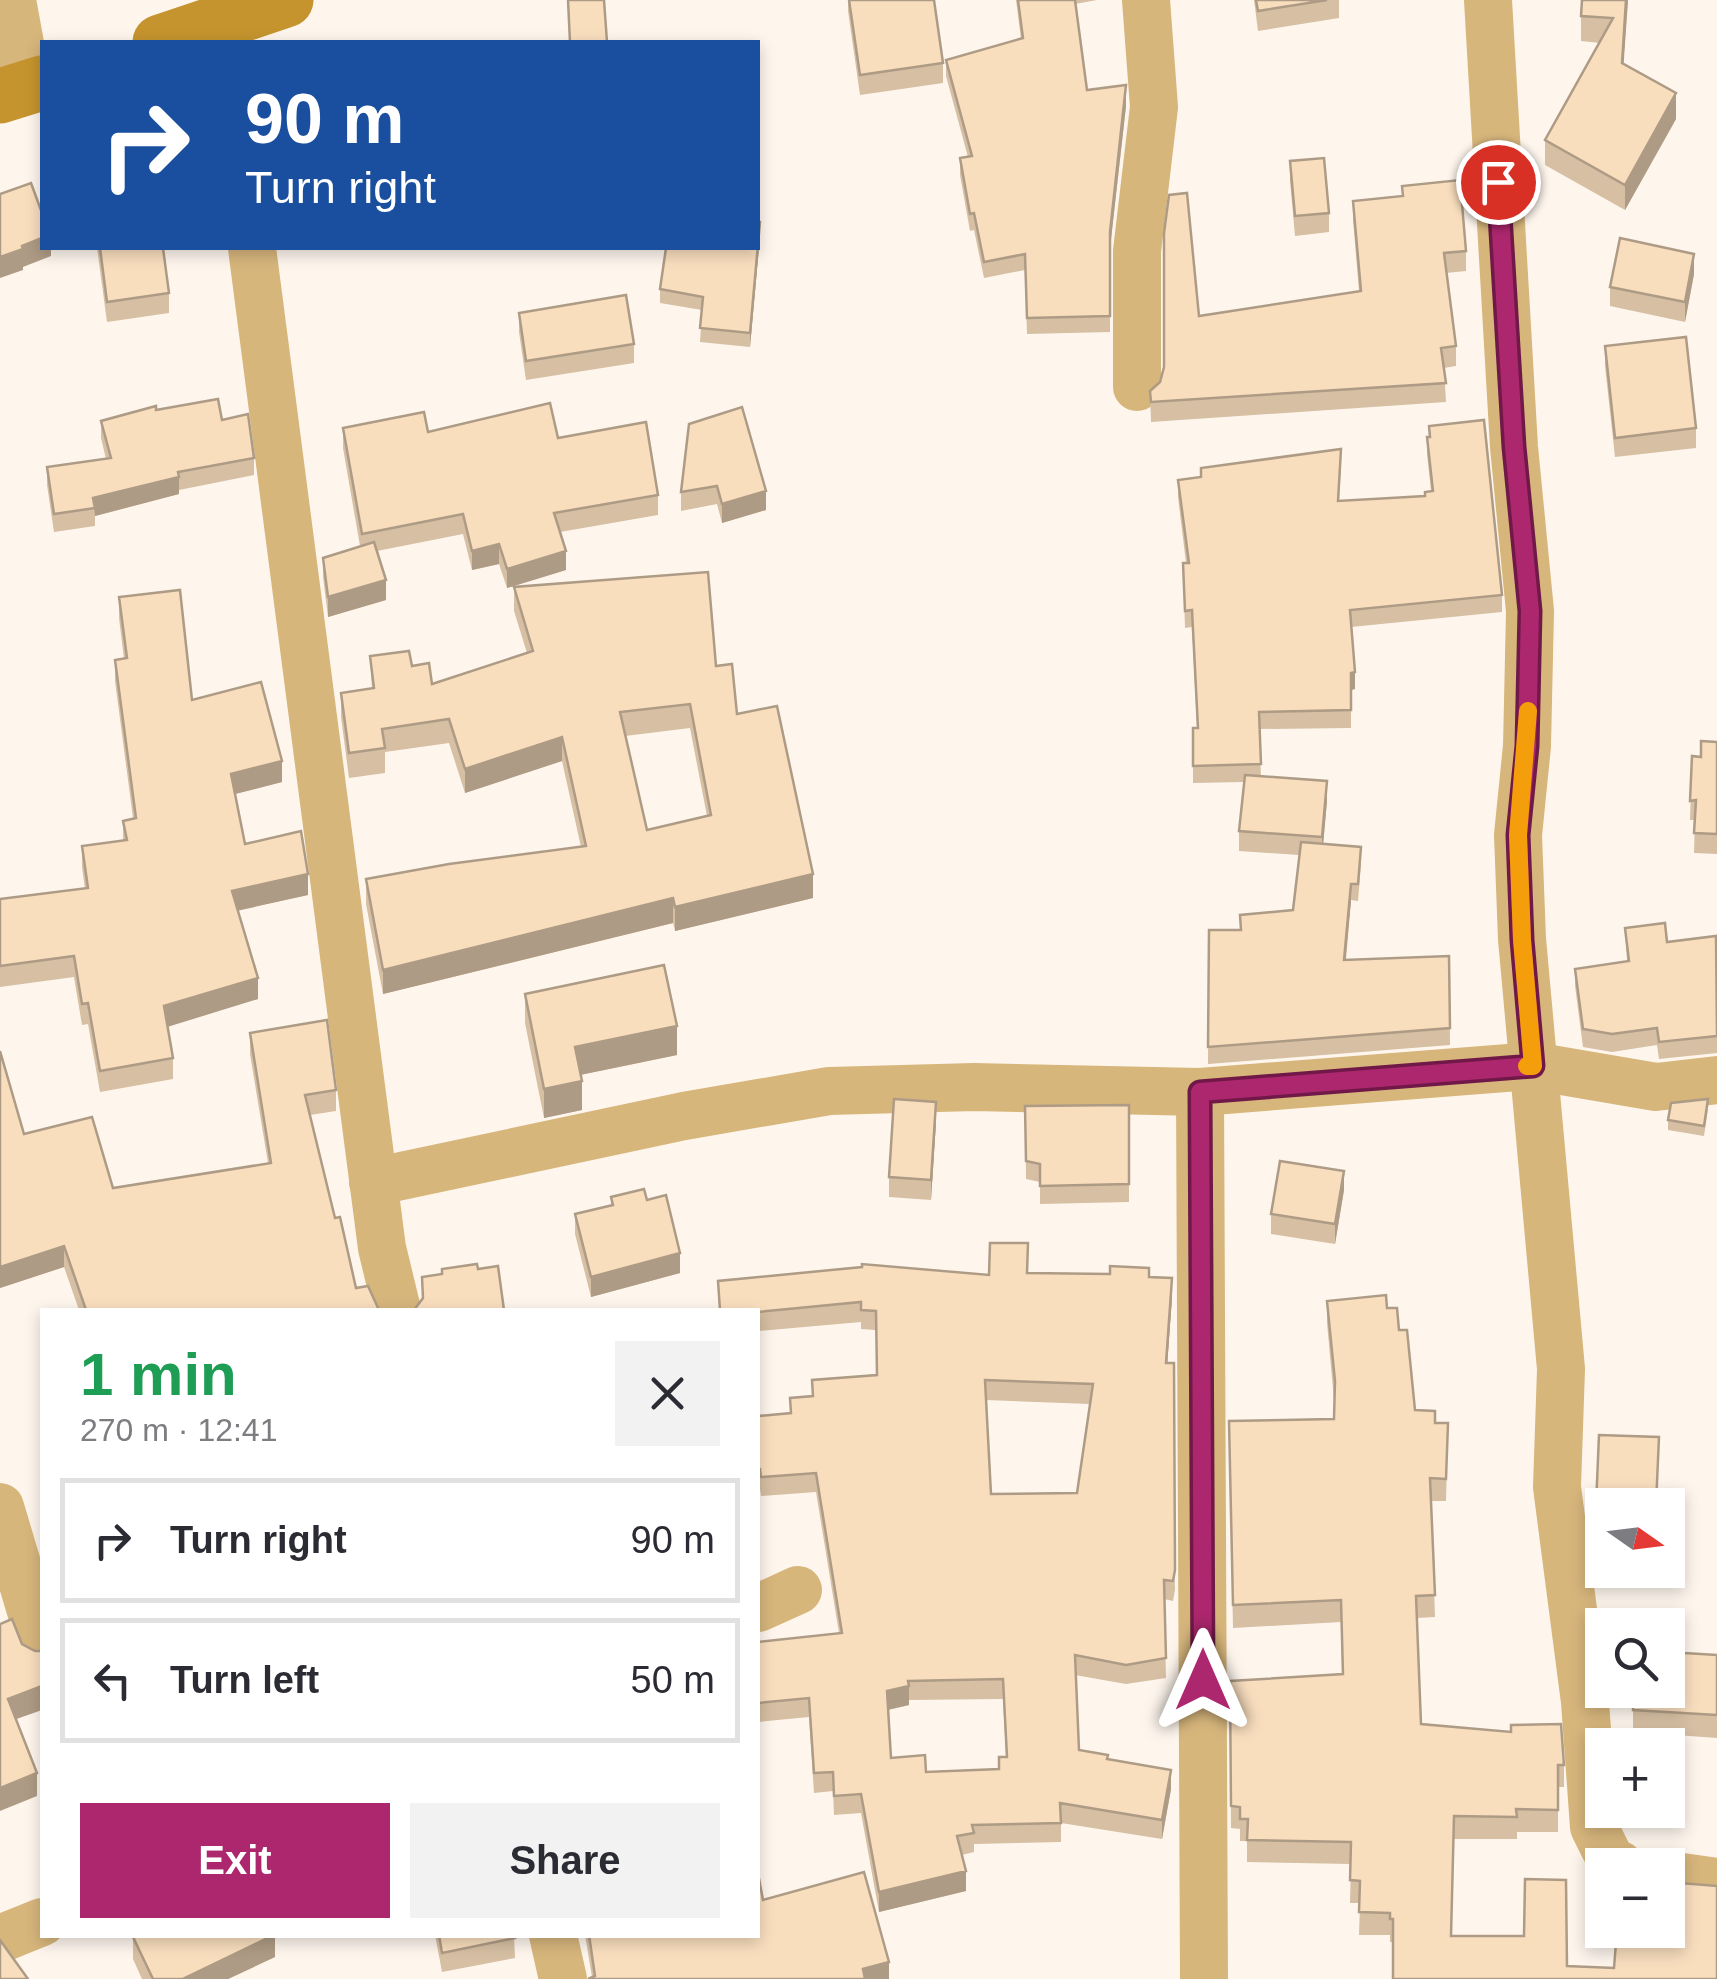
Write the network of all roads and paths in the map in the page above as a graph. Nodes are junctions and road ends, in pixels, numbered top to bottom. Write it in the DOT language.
graph roads {
  1 [pos="12,0"];
  2 [pos="286,0"];
  3 [pos="1146,0"];
  4 [pos="1488,0"];
  5 [pos="225,31"];
  6 [pos="172,40"];
  7 [pos="23,89"];
  8 [pos="252,250"];
  9 [pos="1137,388"];
  10 [pos="1533,1066"];
  11 [pos="1717,1080"];
  12 [pos="1200,1092"];
  13 [pos="373,1182"];
  14 [pos="397,1308"];
  15 [pos="0,1507"];
  16 [pos="40,1641"];
  17 [pos="1604,1848"];
  18 [pos="1685,1877"];
  19 [pos="1717,1882"];
  20 [pos="40,1923"];
  21 [pos="554,1938"];
  22 [pos="0,1939"];
  23 [pos="562,1979"];
  24 [pos="1204,1979"];
  1 -- 7 [label="street"];
  2 -- 5 [label="street"];
  3 -- 9 [label="street"];
  4 -- 10 [label="street"];
  5 -- 6 [label="street"];
  8 -- 13 [label="street"];
  10 -- 11 [label="street"];
  10 -- 12 [label="street"];
  10 -- 17 [label="street"];
  12 -- 13 [label="street"];
  12 -- 24 [label="street"];
  13 -- 14 [label="street"];
  15 -- 16 [label="street"];
  18 -- 19 [label="street"];
  20 -- 22 [label="street"];
  21 -- 23 [label="street"];
}
